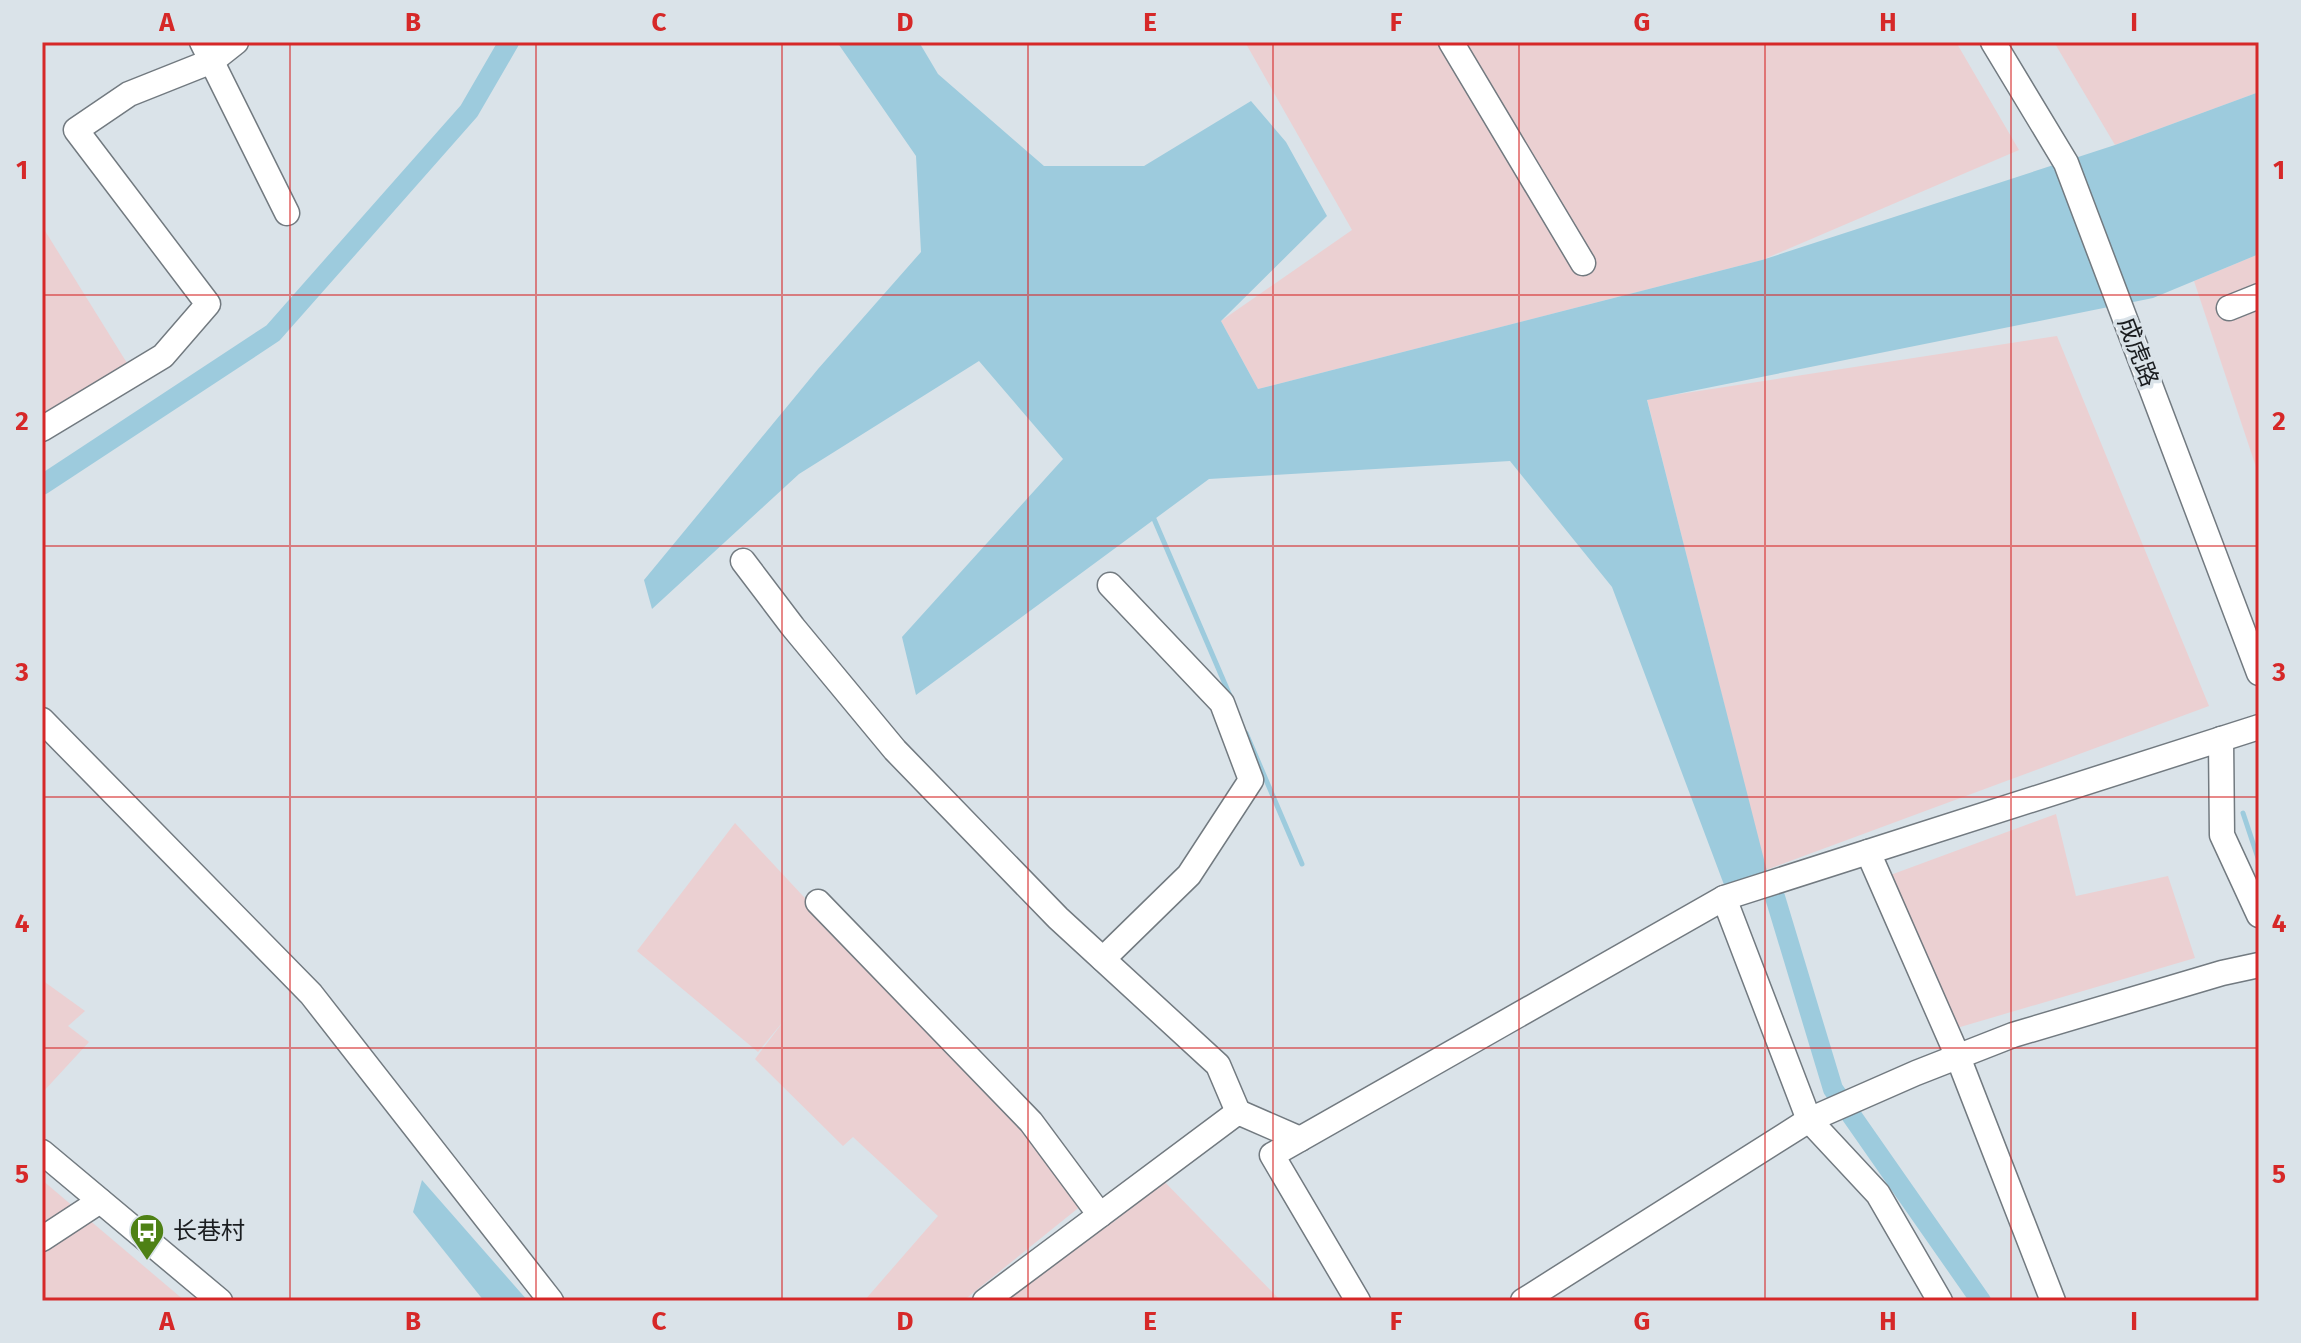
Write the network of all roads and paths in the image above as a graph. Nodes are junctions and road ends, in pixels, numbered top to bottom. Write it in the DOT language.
graph roads {
  1 [pos="236,42"];
  2 [pos="1451,42"];
  3 [pos="1993,42"];
  4 [pos="207,52"];
  5 [pos="287,213"];
  6 [pos="1583,263"];
  7 [pos="2259,296"];
  8 [pos="2229,308"];
  9 [pos="42,429"];
  10 [pos="743,561"];
  11 [pos="1110,585"];
  12 [pos="2259,673"];
  13 [pos="42,720"];
  14 [pos="2259,727"];
  15 [pos="2221,739"];
  16 [pos="1868,852"];
  17 [pos="1724,898"];
  18 [pos="818,902"];
  19 [pos="2259,915"];
  20 [pos="1103,959"];
  21 [pos="2259,965"];
  22 [pos="1958,1057"];
  23 [pos="1238,1112"];
  24 [pos="1809,1120"];
  25 [pos="1300,1139"];
  26 [pos="42,1152"];
  27 [pos="100,1201"];
  28 [pos="1100,1215"];
  29 [pos="42,1239"];
  30 [pos="220,1301"];
  31 [pos="551,1301"];
  32 [pos="985,1301"];
  33 [pos="1358,1301"];
  34 [pos="1523,1301"];
  35 [pos="1940,1301"];
  36 [pos="2053,1301"];
  1 -- 4 [label="street"];
  2 -- 6 [label="street"];
  3 -- 12 [label="street, 成虎路"];
  4 -- 5 [label="street"];
  4 -- 9 [label="street"];
  7 -- 8 [label="street"];
  10 -- 20 [label="street"];
  11 -- 20 [label="street"];
  13 -- 31 [label="street"];
  14 -- 15 [label="street"];
  15 -- 16 [label="street"];
  15 -- 19 [label="street"];
  16 -- 17 [label="street"];
  16 -- 22 [label="street"];
  17 -- 24 [label="street"];
  17 -- 25 [label="street"];
  18 -- 28 [label="street"];
  20 -- 23 [label="street"];
  21 -- 22 [label="street"];
  22 -- 24 [label="street"];
  22 -- 36 [label="street"];
  23 -- 25 [label="street"];
  23 -- 28 [label="street"];
  24 -- 34 [label="street"];
  24 -- 35 [label="street"];
  25 -- 33 [label="street"];
  26 -- 27 [label="street"];
  27 -- 29 [label="street"];
  27 -- 30 [label="street"];
  28 -- 32 [label="street"];
}
